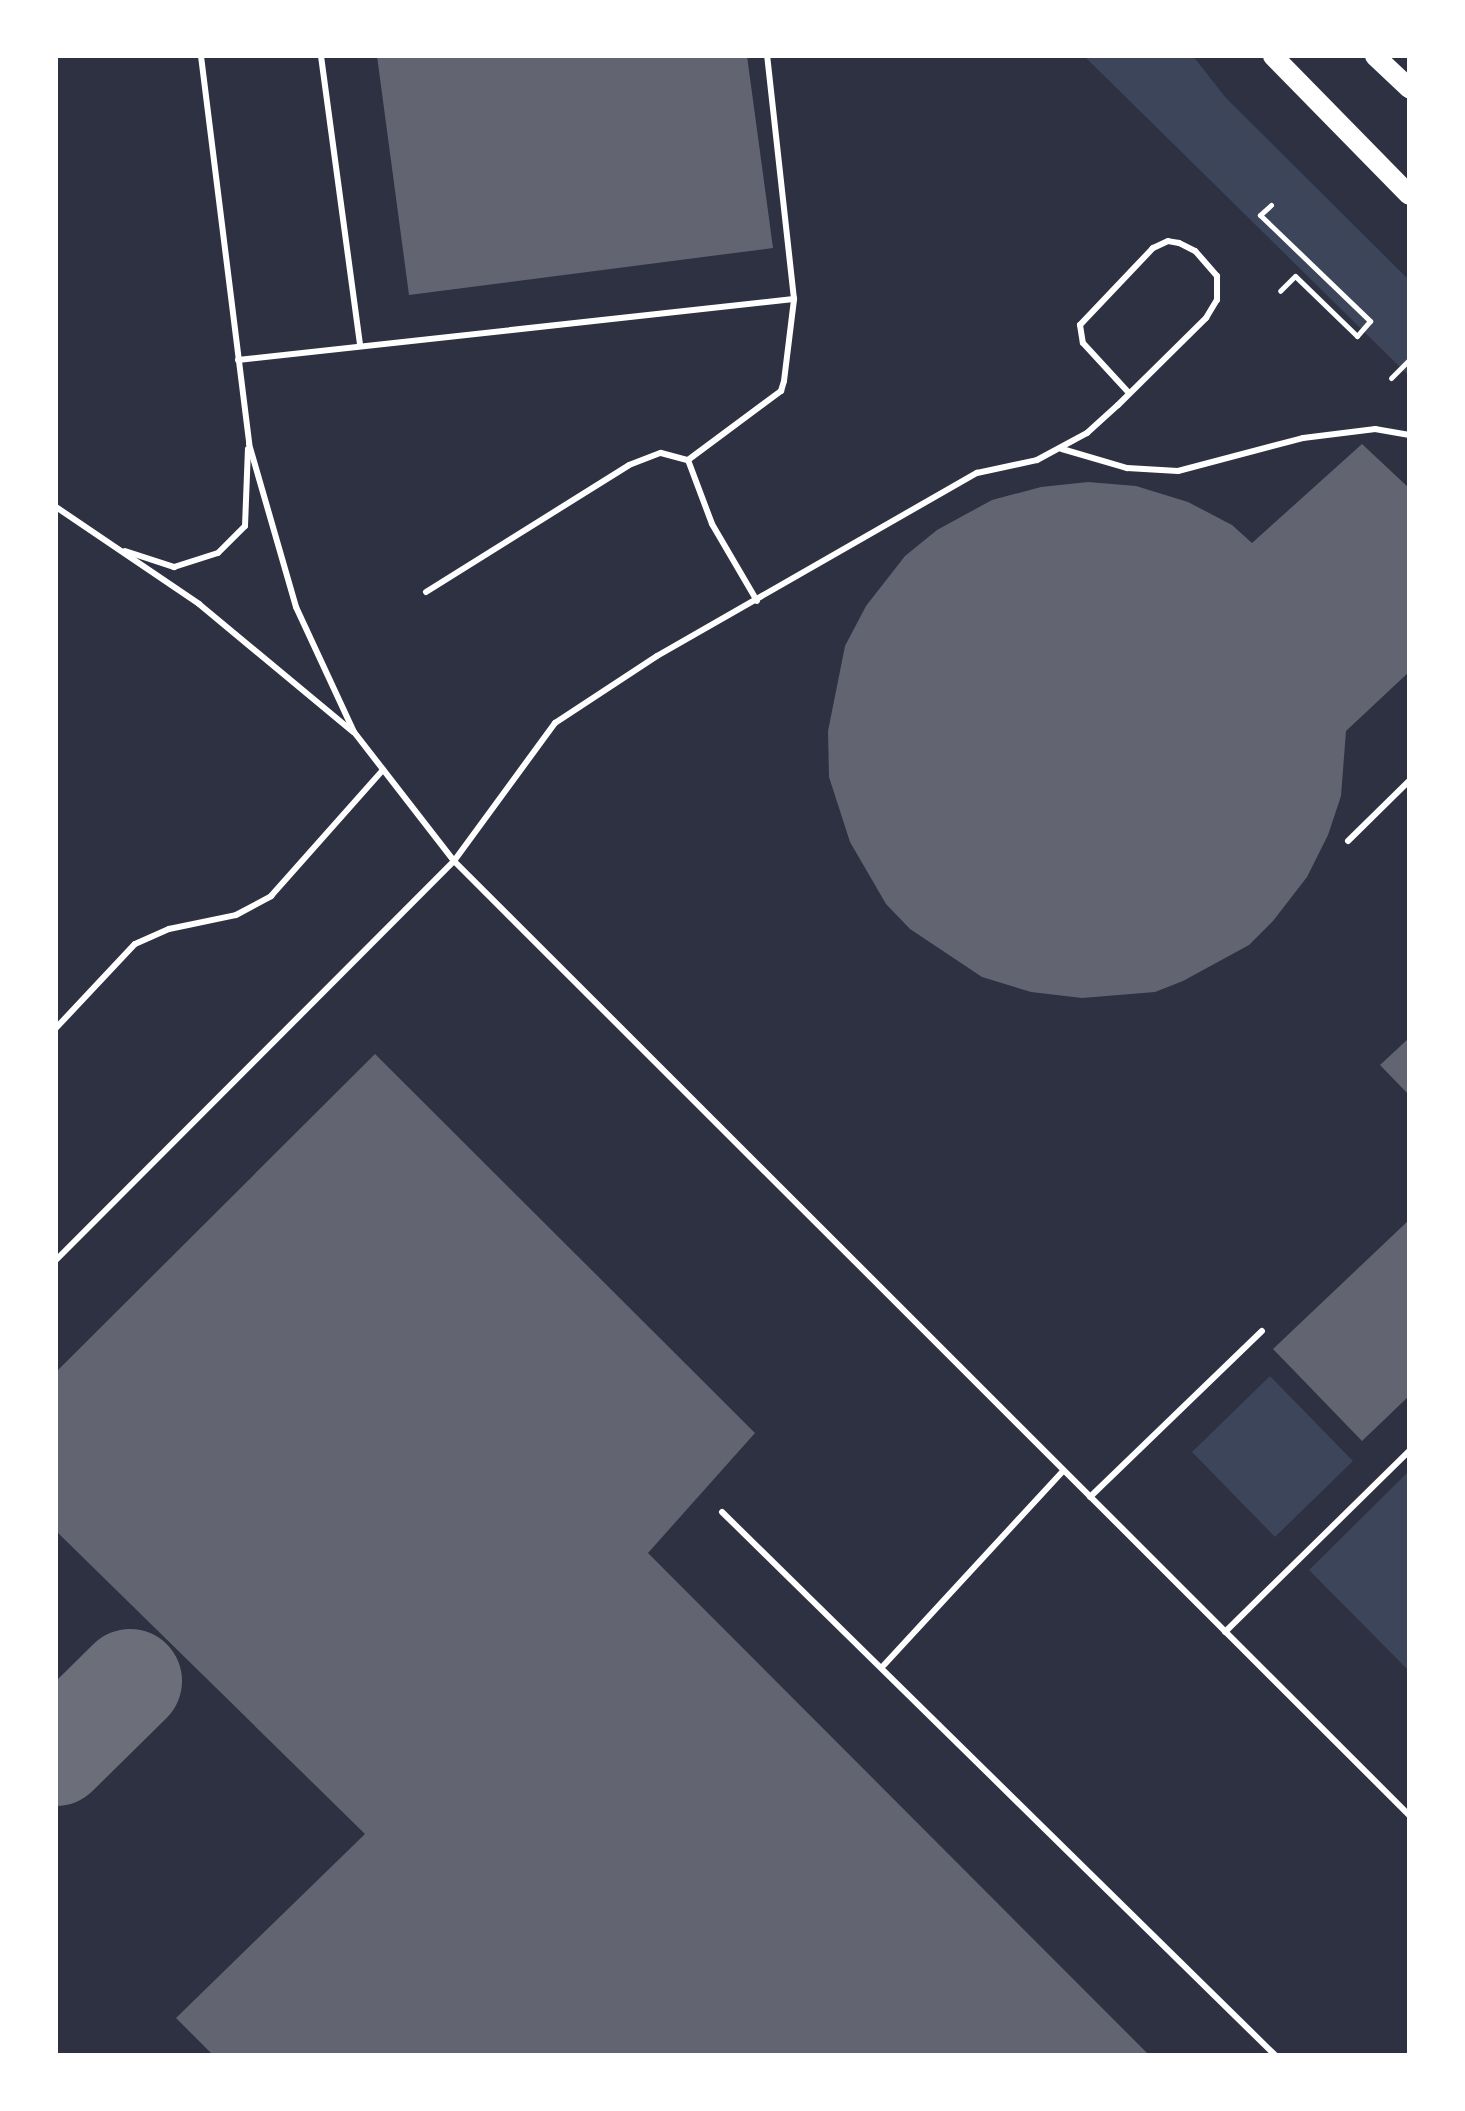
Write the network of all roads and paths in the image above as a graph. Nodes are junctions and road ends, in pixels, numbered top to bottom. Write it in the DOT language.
graph roads {
  1 [pos="201,56"];
  2 [pos="321,56"];
  3 [pos="767,56"];
  4 [pos="1273,56"];
  5 [pos="1375,56"];
  6 [pos="1409,88"];
  7 [pos="1409,195"];
  8 [pos="1271,205"];
  9 [pos="1280,291"];
  10 [pos="794,299"];
  11 [pos="360,345"];
  12 [pos="238,360"];
  13 [pos="1409,360"];
  14 [pos="1391,378"];
  15 [pos="1129,393"];
  16 [pos="1409,435"];
  17 [pos="249,444"];
  18 [pos="1062,449"];
  19 [pos="688,460"];
  20 [pos="56,507"];
  21 [pos="118,549"];
  22 [pos="426,592"];
  23 [pos="757,601"];
  24 [pos="354,732"];
  25 [pos="383,770"];
  26 [pos="1409,781"];
  27 [pos="1348,841"];
  28 [pos="454,861"];
  29 [pos="56,1028"];
  30 [pos="56,1260"];
  31 [pos="1262,1331"];
  32 [pos="1409,1451"];
  33 [pos="1063,1471"];
  34 [pos="1090,1497"];
  35 [pos="722,1512"];
  36 [pos="1225,1632"];
  37 [pos="884,1665"];
  38 [pos="1409,1815"];
  39 [pos="1275,2055"];
  1 -- 12 [label="lane"];
  2 -- 11 [label="lane"];
  3 -- 10 [label="lane"];
  4 -- 7 [label="main road"];
  5 -- 6 [label="main road"];
  8 -- 9 [label="path"];
  10 -- 11 [label="lane"];
  10 -- 19 [label="lane"];
  11 -- 12 [label="lane"];
  12 -- 17 [label="lane"];
  13 -- 14 [label="path"];
  15 -- 15 [label="lane"];
  15 -- 18 [label="lane"];
  16 -- 18 [label="lane"];
  17 -- 21 [label="lane"];
  17 -- 24 [label="lane"];
  18 -- 23 [label="lane"];
  19 -- 22 [label="lane"];
  19 -- 23 [label="lane"];
  20 -- 21 [label="lane"];
  21 -- 24 [label="lane"];
  23 -- 28 [label="lane"];
  24 -- 25 [label="lane"];
  25 -- 28 [label="lane"];
  25 -- 29 [label="lane"];
  26 -- 27 [label="lane"];
  28 -- 30 [label="lane"];
  28 -- 33 [label="lane"];
  31 -- 34 [label="lane"];
  32 -- 36 [label="lane"];
  33 -- 34 [label="lane"];
  33 -- 37 [label="lane"];
  34 -- 36 [label="lane"];
  35 -- 37 [label="lane"];
  36 -- 38 [label="lane"];
  37 -- 39 [label="lane"];
}
